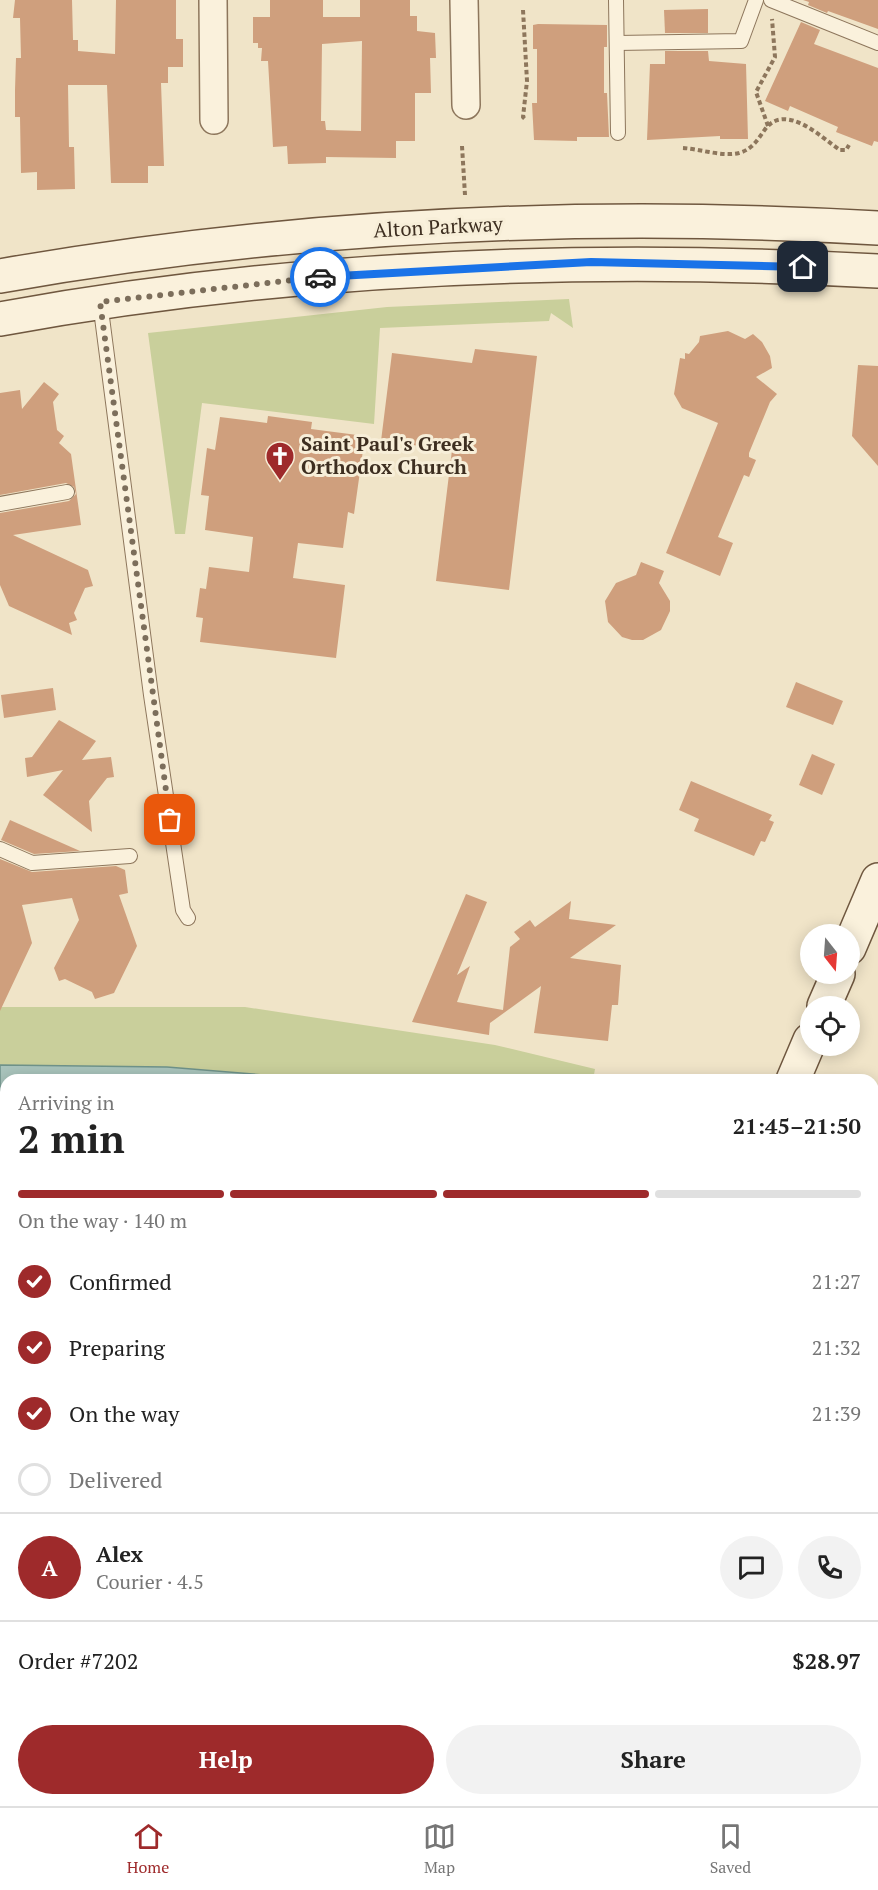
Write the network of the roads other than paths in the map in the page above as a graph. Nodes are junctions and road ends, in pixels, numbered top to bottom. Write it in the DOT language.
graph roads {
  1 [pos="213,0"];
  2 [pos="464,0"];
  3 [pos="616,0"];
  4 [pos="756,0"];
  5 [pos="772,0"];
  6 [pos="617,43"];
  7 [pos="878,44"];
  8 [pos="466,105"];
  9 [pos="214,120"];
  10 [pos="618,133"];
  11 [pos="878,228"];
  12 [pos="878,271"];
  13 [pos="0,276"];
  14 [pos="100,302"];
  15 [pos="0,319"];
  16 [pos="67,492"];
  17 [pos="0,504"];
  18 [pos="0,849"];
  19 [pos="130,856"];
  20 [pos="878,880"];
  21 [pos="188,918"];
  22 [pos="859,924"];
  23 [pos="803,1056"];
  24 [pos="796,1074"];
  1 -- 9 [label="street"];
  2 -- 8 [label="street"];
  3 -- 6 [label="lane"];
  4 -- 6 [label="lane"];
  5 -- 7 [label="lane"];
  6 -- 10 [label="lane"];
  11 -- 13 [label="main road, Alton Parkway"];
  12 -- 14 [label="main road"];
  14 -- 15 [label="main road"];
  14 -- 21 [label="lane"];
  16 -- 17 [label="lane"];
  18 -- 19 [label="lane"];
  20 -- 22 [label="main road"];
  23 -- 24 [label="main road"];
}
